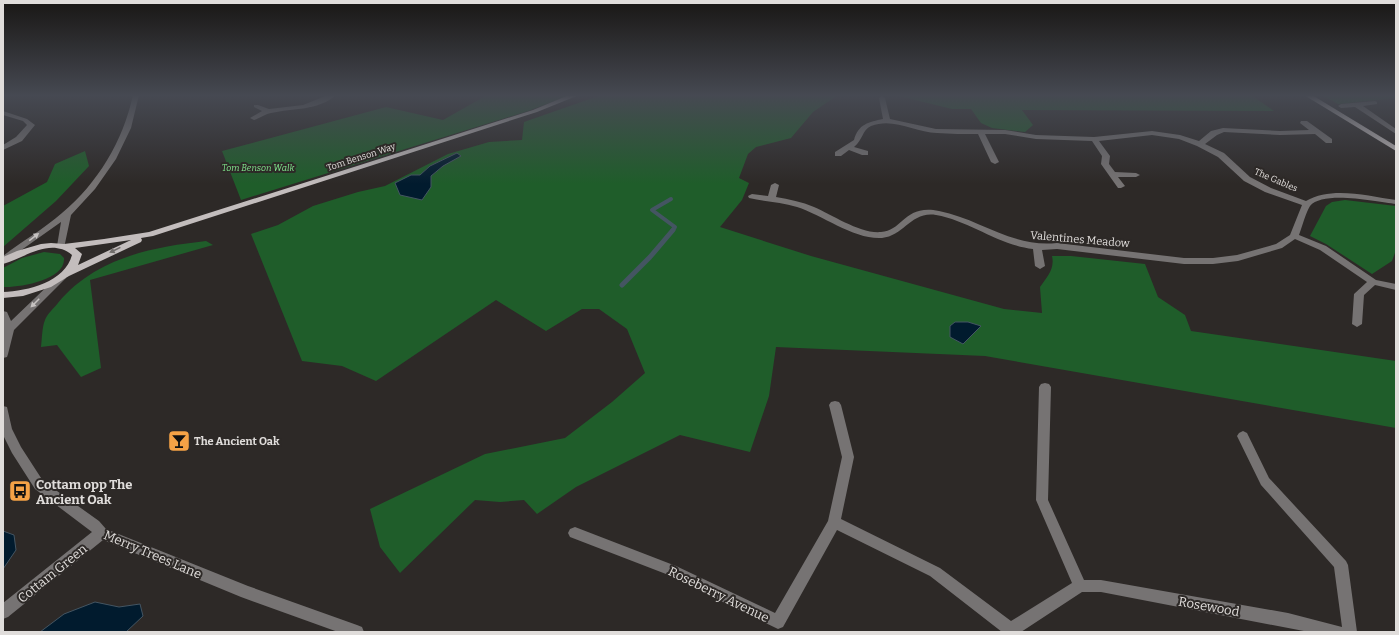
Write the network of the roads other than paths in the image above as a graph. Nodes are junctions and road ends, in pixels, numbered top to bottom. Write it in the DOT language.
graph roads {
  1 [pos="31,125"];
  2 [pos="130,125"];
  3 [pos="494,125"];
  4 [pos="869,125"];
  5 [pos="910,125"];
  6 [pos="1305,125"];
  7 [pos="1356,125"];
  8 [pos="1384,125"];
  9 [pos="980,131"];
  10 [pos="1316,132"];
  11 [pos="1396,132"];
  12 [pos="1094,139"];
  13 [pos="1329,141"];
  14 [pos="1200,144"];
  15 [pos="848,147"];
  16 [pos="3,148"];
  17 [pos="1396,149"];
  18 [pos="838,154"];
  19 [pos="864,154"];
  20 [pos="995,162"];
  21 [pos="1113,174"];
  22 [pos="1136,175"];
  23 [pos="775,185"];
  24 [pos="1121,186"];
  25 [pos="752,196"];
  26 [pos="771,199"];
  27 [pos="1396,202"];
  28 [pos="1307,204"];
  29 [pos="67,213"];
  30 [pos="150,234"];
  31 [pos="1294,236"];
  32 [pos="63,246"];
  33 [pos="1037,248"];
  34 [pos="3,260"];
  35 [pos="1040,266"];
  36 [pos="63,276"];
  37 [pos="1373,282"];
  38 [pos="1396,287"];
  39 [pos="3,295"];
  40 [pos="3,314"];
  41 [pos="1357,324"];
  42 [pos="9,329"];
  43 [pos="3,354"];
  44 [pos="1045,387"];
  45 [pos="835,405"];
  46 [pos="3,410"];
  47 [pos="1244,436"];
  48 [pos="834,522"];
  49 [pos="101,533"];
  50 [pos="575,533"];
  51 [pos="1080,586"];
  52 [pos="3,612"];
  53 [pos="1013,630"];
  54 [pos="357,632"];
  55 [pos="1337,632"];
  56 [pos="1350,632"];
  1 -- 16 [label="street"];
  2 -- 29 [label="street"];
  3 -- 30 [label="main road, Tom Benson Way"];
  4 -- 15 [label="street, The Gables"];
  5 -- 9 [label="street, The Gables"];
  6 -- 10 [label="street"];
  7 -- 17 [label="main road"];
  8 -- 11 [label="street"];
  9 -- 12 [label="street, The Gables"];
  9 -- 20 [label="street"];
  10 -- 13 [label="street"];
  10 -- 14 [label="street"];
  12 -- 14 [label="street, The Gables"];
  12 -- 21 [label="street"];
  14 -- 28 [label="street, The Gables"];
  15 -- 18 [label="street, The Gables"];
  15 -- 19 [label="street"];
  21 -- 22 [label="street"];
  21 -- 24 [label="street"];
  23 -- 26 [label="street"];
  25 -- 26 [label="street, Valentines Meadow"];
  26 -- 33 [label="street, Valentines Meadow"];
  27 -- 28 [label="street"];
  28 -- 31 [label="street"];
  29 -- 32 [label="street"];
  34 -- 29 [label="street, one-way"];
  30 -- 32 [label="main road, Tom Benson Way"];
  30 -- 36 [label="main road, Tom Benson Way, one-way"];
  31 -- 33 [label="street, Valentines Meadow"];
  31 -- 37 [label="street"];
  32 -- 34 [label="main road, Tom Benson Way"];
  32 -- 36 [label="main road"];
  33 -- 35 [label="street"];
  36 -- 39 [label="main road, Tom Benson Way"];
  36 -- 42 [label="street, one-way"];
  37 -- 38 [label="street"];
  37 -- 41 [label="street"];
  40 -- 42 [label="street"];
  42 -- 43 [label="street"];
  44 -- 51 [label="street"];
  45 -- 48 [label="street, Roseberry Avenue"];
  46 -- 49 [label="street, Merry Trees Lane"];
  47 -- 56 [label="street"];
  48 -- 50 [label="street, Roseberry Avenue"];
  48 -- 53 [label="street"];
  49 -- 52 [label="street, Cottam Green"];
  49 -- 54 [label="street, Merry Trees Lane"];
  51 -- 53 [label="street"];
  51 -- 55 [label="street, Rosewood"];
}
